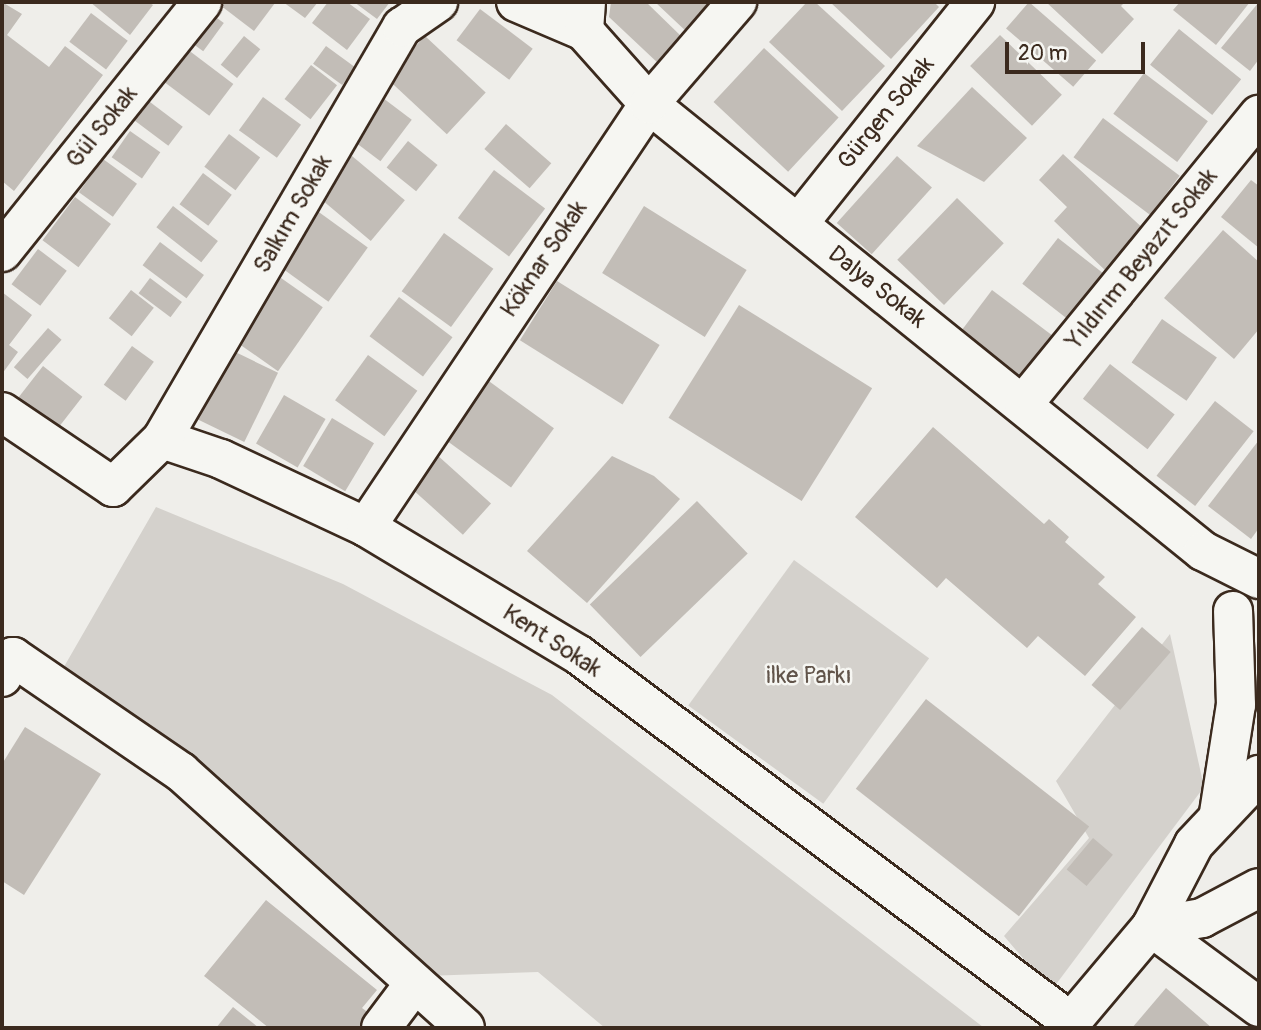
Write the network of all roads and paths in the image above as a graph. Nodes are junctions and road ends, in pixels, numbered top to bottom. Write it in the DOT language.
graph roads {
  1 [pos="202,2"];
  2 [pos="438,2"];
  3 [pos="516,2"];
  4 [pos="737,2"];
  5 [pos="975,2"];
  6 [pos="585,16"];
  7 [pos="649,104"];
  8 [pos="1259,114"];
  9 [pos="798,224"];
  10 [pos="5,242"];
  11 [pos="1024,403"];
  12 [pos="2,412"];
  13 [pos="162,439"];
  14 [pos="366,527"];
  15 [pos="1203,551"];
  16 [pos="1259,579"];
  17 [pos="1233,611"];
  18 [pos="1259,643"];
  19 [pos="2,677"];
  20 [pos="1259,775"];
  21 [pos="1219,813"];
  22 [pos="1259,888"];
  23 [pos="1151,927"];
  24 [pos="414,985"];
  25 [pos="1259,1007"];
  26 [pos="1068,1025"];
  27 [pos="382,1028"];
  28 [pos="465,1028"];
  1 -- 10 [label="street, Gül Sokak"];
  2 -- 13 [label="street, Salkım Sokak"];
  3 -- 6 [label="street"];
  4 -- 7 [label="street, Köknar Sokak"];
  5 -- 9 [label="street, Gürgen Sokak"];
  6 -- 7 [label="street, Dalya Sokak"];
  7 -- 9 [label="street, Dalya Sokak"];
  7 -- 14 [label="street, Köknar Sokak"];
  8 -- 11 [label="street, Yıldırım Beyazıt Sokak"];
  9 -- 11 [label="street, Dalya Sokak"];
  11 -- 15 [label="street, Dalya Sokak"];
  12 -- 13 [label="street"];
  13 -- 14 [label="street, Kent Sokak"];
  14 -- 26 [label="street, Kent Sokak"];
  15 -- 16 [label="street, Dalya Sokak"];
  15 -- 17 [label="street, Dalya Sokak"];
  17 -- 18 [label="street, Dalya Sokak"];
  17 -- 21 [label="street"];
  19 -- 24 [label="street"];
  20 -- 21 [label="street"];
  21 -- 23 [label="street"];
  22 -- 23 [label="street"];
  23 -- 25 [label="street"];
  23 -- 26 [label="street"];
  24 -- 27 [label="street"];
  24 -- 28 [label="street"];
}
